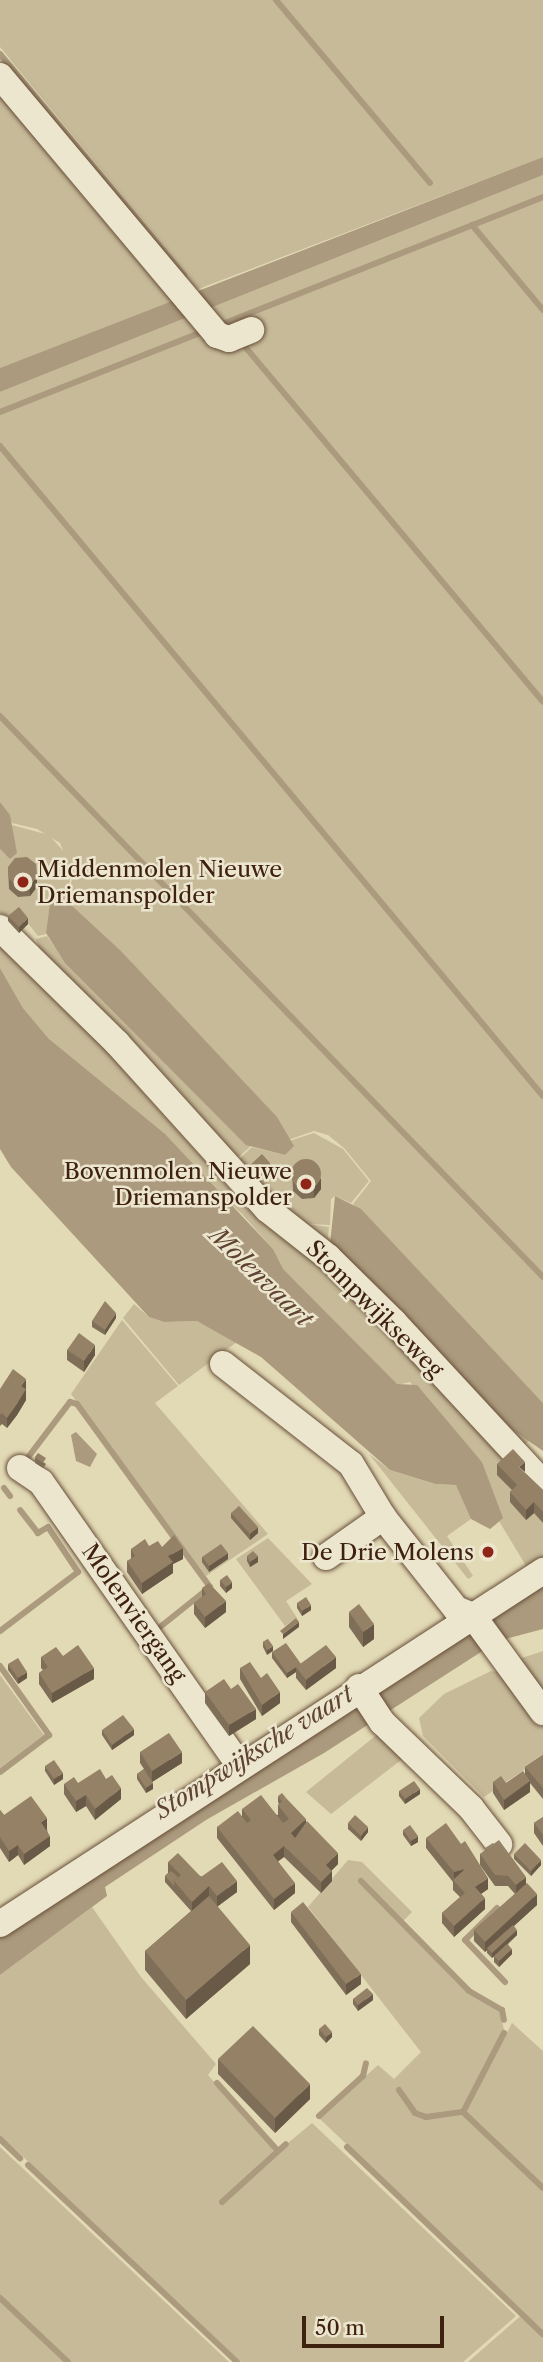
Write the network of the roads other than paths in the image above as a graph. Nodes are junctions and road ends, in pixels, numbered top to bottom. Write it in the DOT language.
graph roads {
  1 [pos="0,76"];
  2 [pos="251,330"];
  3 [pos="0,928"];
  4 [pos="223,1364"];
  5 [pos="20,1468"];
  6 [pos="543,1483"];
  7 [pos="383,1517"];
  8 [pos="326,1557"];
  9 [pos="543,1571"];
  10 [pos="475,1619"];
  11 [pos="361,1690"];
  12 [pos="543,1712"];
  13 [pos="240,1766"];
  14 [pos="499,1844"];
  15 [pos="0,1924"];
  1 -- 2 [label="street"];
  3 -- 6 [label="street, Stompwijkseweg"];
  4 -- 7 [label="street"];
  5 -- 13 [label="street, Molenviergang"];
  7 -- 8 [label="street"];
  7 -- 10 [label="street"];
  9 -- 10 [label="street"];
  10 -- 11 [label="street"];
  10 -- 12 [label="street"];
  11 -- 13 [label="street"];
  11 -- 14 [label="street"];
  13 -- 15 [label="street"];
}
